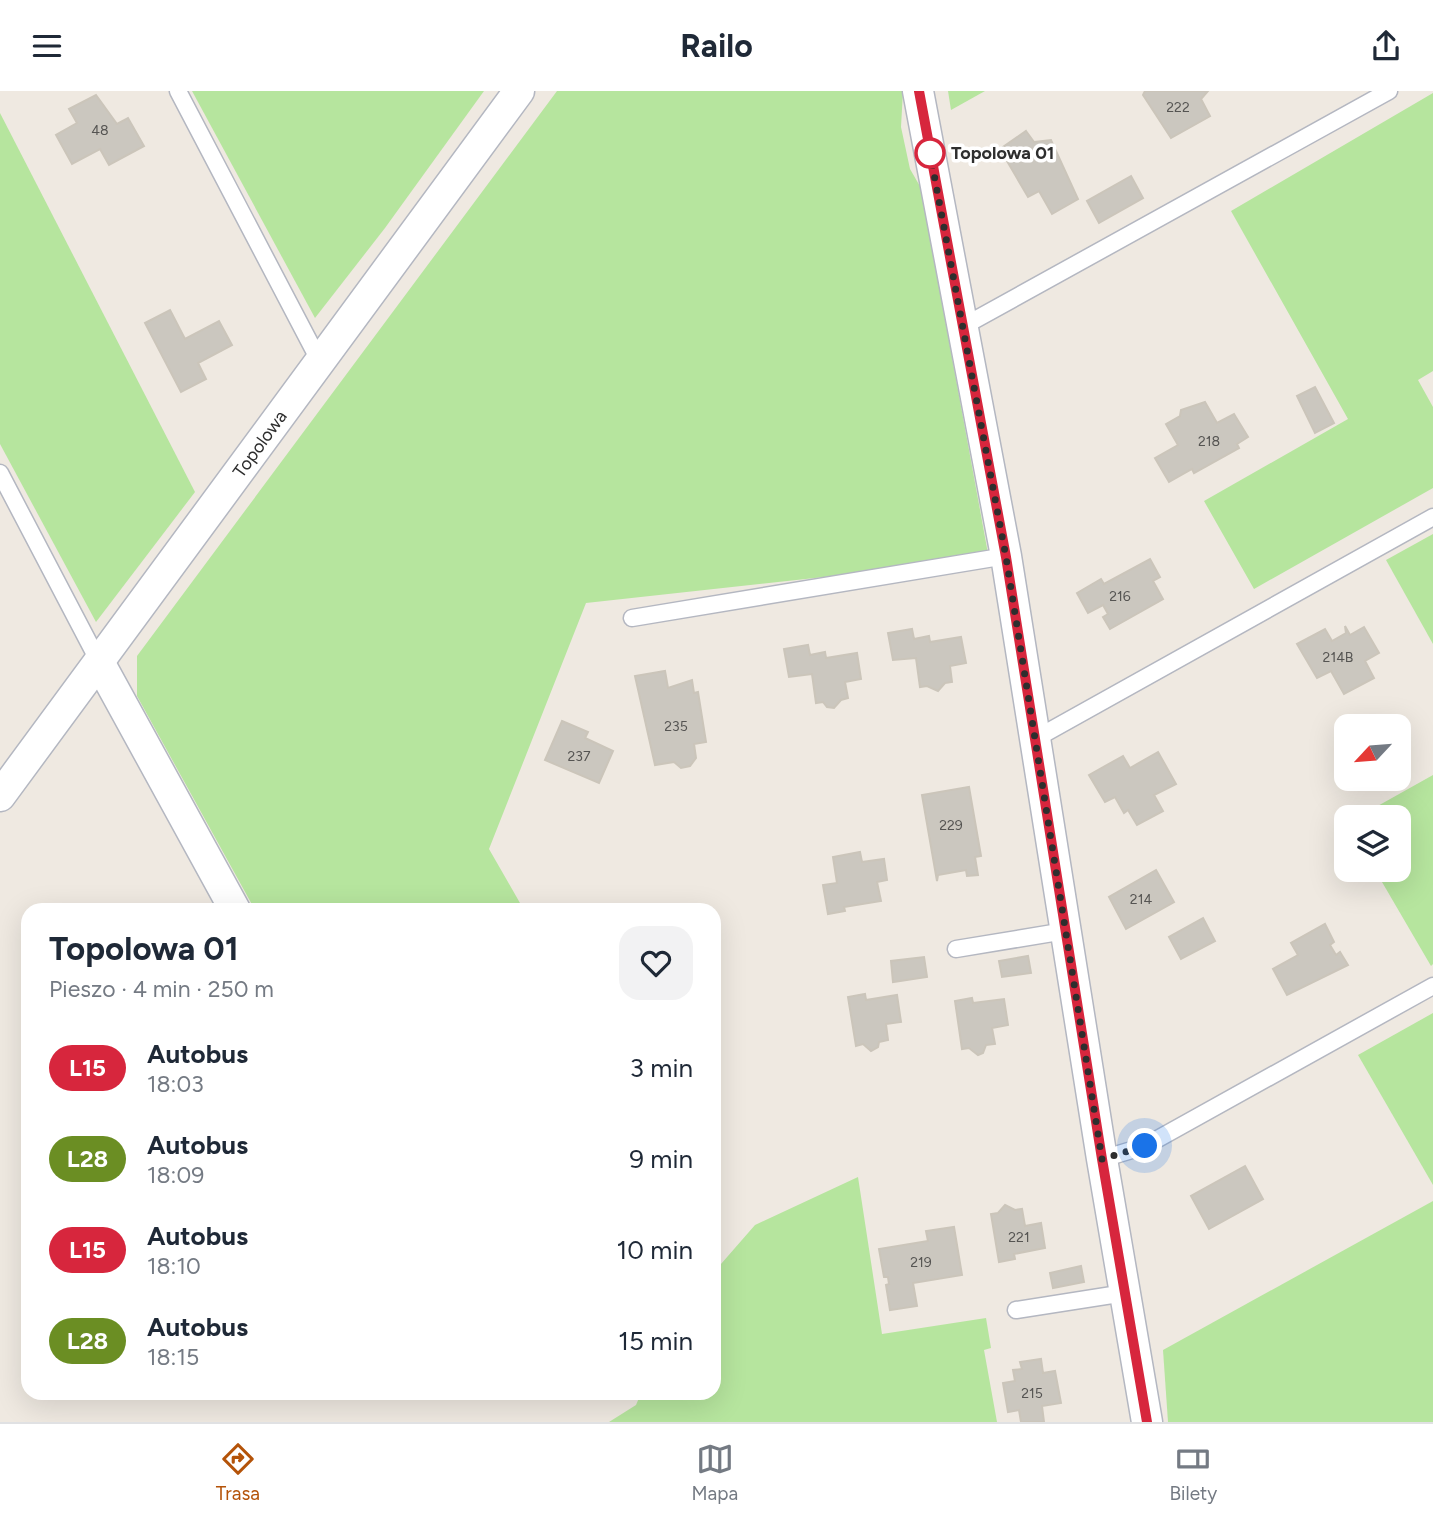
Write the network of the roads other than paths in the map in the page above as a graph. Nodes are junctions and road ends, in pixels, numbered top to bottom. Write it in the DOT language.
graph roads {
  1 [pos="178,91"];
  2 [pos="519,91"];
  3 [pos="919,91"];
  4 [pos="1388,91"];
  5 [pos="962,327"];
  6 [pos="320,362"];
  7 [pos="0,473"];
  8 [pos="1433,517"];
  9 [pos="1006,557"];
  10 [pos="632,618"];
  11 [pos="99,662"];
  12 [pos="1035,739"];
  13 [pos="0,796"];
  14 [pos="231,903"];
  15 [pos="1065,931"];
  16 [pos="956,949"];
  17 [pos="1433,986"];
  18 [pos="1102,1159"];
  19 [pos="1125,1293"];
  20 [pos="1016,1310"];
  21 [pos="1147,1422"];
  1 -- 6 [label="lane"];
  2 -- 6 [label="street, Topolowa"];
  3 -- 5 [label="street"];
  4 -- 5 [label="lane"];
  5 -- 9 [label="street"];
  6 -- 11 [label="street, Topolowa"];
  7 -- 11 [label="lane"];
  8 -- 12 [label="lane"];
  9 -- 10 [label="lane"];
  9 -- 12 [label="street"];
  11 -- 13 [label="street, Topolowa"];
  11 -- 14 [label="street"];
  12 -- 15 [label="street"];
  15 -- 16 [label="lane"];
  15 -- 18 [label="street"];
  17 -- 18 [label="lane"];
  18 -- 19 [label="street"];
  19 -- 20 [label="lane"];
  19 -- 21 [label="street"];
}
